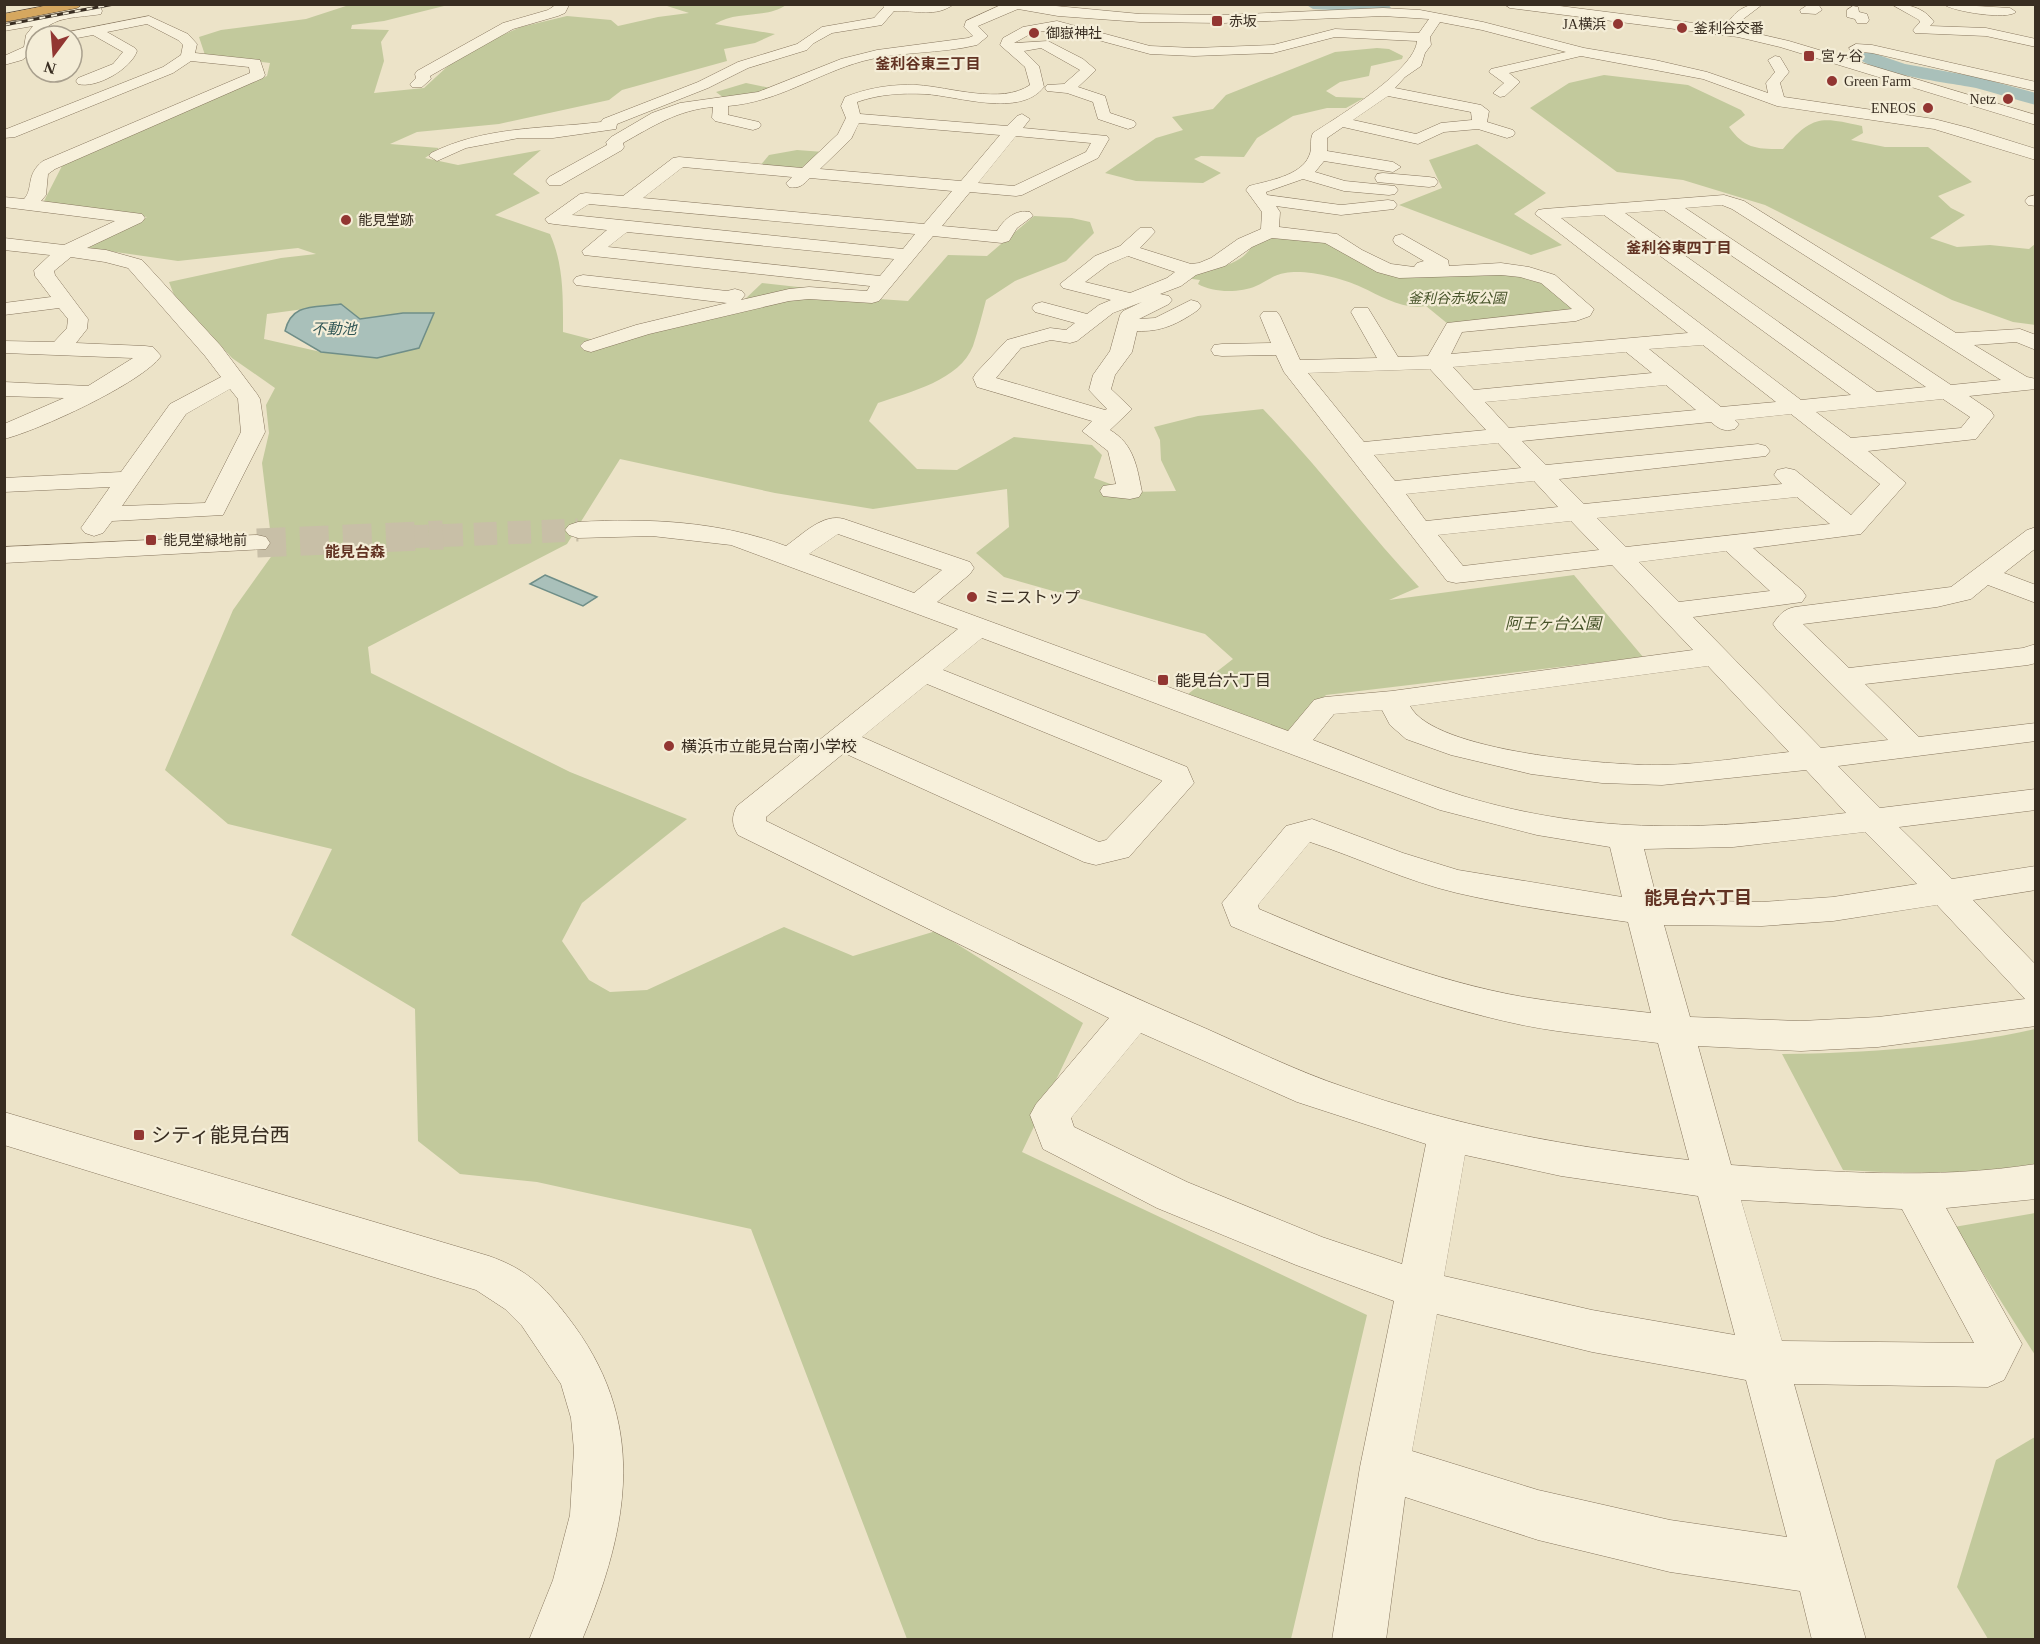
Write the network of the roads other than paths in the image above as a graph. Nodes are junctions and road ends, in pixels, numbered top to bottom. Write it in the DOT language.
graph roads {
  1 [pos="77,4"];
  2 [pos="948,4"];
  3 [pos="1199,4"];
  4 [pos="1379,4"];
  5 [pos="1445,4"];
  6 [pos="1510,4"];
  7 [pos="1538,4"];
  8 [pos="1757,4"];
  9 [pos="1897,4"];
  10 [pos="1949,4"];
  11 [pos="1986,4"];
  12 [pos="531,5"];
  13 [pos="1012,5"];
  14 [pos="889,6"];
  15 [pos="111,8"];
  16 [pos="1396,12"];
  17 [pos="2010,12"];
  18 [pos="1435,16"];
  19 [pos="1924,17"];
  20 [pos="2027,17"];
  21 [pos="4,18"];
  22 [pos="55,18"];
  23 [pos="1058,18"];
  24 [pos="1175,19"];
  25 [pos="1977,19"];
  26 [pos="1692,20"];
  27 [pos="869,23"];
  28 [pos="4,27"];
  29 [pos="1731,28"];
  30 [pos="94,30"];
  31 [pos="84,32"];
  32 [pos="1263,34"];
  33 [pos="2002,35"];
  34 [pos="1423,37"];
  35 [pos="1188,38"];
  36 [pos="808,40"];
  37 [pos="834,42"];
  38 [pos="972,42"];
  39 [pos="1296,43"];
  40 [pos="2036,43"];
  41 [pos="946,45"];
  42 [pos="1938,45"];
  43 [pos="858,46"];
  44 [pos="1011,48"];
  45 [pos="1815,48"];
  46 [pos="1869,48"];
  47 [pos="1159,50"];
  48 [pos="1583,52"];
  49 [pos="882,54"];
  50 [pos="1893,54"];
  51 [pos="2020,54"];
  52 [pos="1508,55"];
  53 [pos="188,56"];
  54 [pos="166,57"];
  55 [pos="1775,60"];
  56 [pos="4,61"];
  57 [pos="1079,63"];
  58 [pos="1530,63"];
  59 [pos="1044,67"];
  60 [pos="1014,72"];
  61 [pos="1975,73"];
  62 [pos="674,81"];
  63 [pos="417,84"];
  64 [pos="2033,84"];
  65 [pos="131,85"];
  66 [pos="699,86"];
  67 [pos="164,87"];
  68 [pos="1037,87"];
  69 [pos="185,89"];
  70 [pos="1068,89"];
  71 [pos="1385,91"];
  72 [pos="218,92"];
  73 [pos="1500,93"];
  74 [pos="94,100"];
  75 [pos="850,100"];
  76 [pos="1777,101"];
  77 [pos="126,103"];
  78 [pos="720,103"];
  79 [pos="897,104"];
  80 [pos="148,105"];
  81 [pos="180,109"];
  82 [pos="956,109"];
  83 [pos="53,116"];
  84 [pos="854,118"];
  85 [pos="2036,118"];
  86 [pos="648,119"];
  87 [pos="706,119"];
  88 [pos="86,120"];
  89 [pos="108,122"];
  90 [pos="1341,122"];
  91 [pos="1128,124"];
  92 [pos="1479,124"];
  93 [pos="141,125"];
  94 [pos="753,125"];
  95 [pos="610,126"];
  96 [pos="1012,132"];
  97 [pos="1507,133"];
  98 [pos="7,134"];
  99 [pos="41,138"];
  100 [pos="974,147"];
  101 [pos="998,149"];
  102 [pos="1020,151"];
  103 [pos="828,154"];
  104 [pos="1054,154"];
  105 [pos="1320,154"];
  106 [pos="2036,155"];
  107 [pos="437,156"];
  108 [pos="851,156"];
  109 [pos="1088,157"];
  110 [pos="2036,164"];
  111 [pos="957,165"];
  112 [pos="981,167"];
  113 [pos="2036,168"];
  114 [pos="1002,169"];
  115 [pos="1023,171"];
  116 [pos="1395,172"];
  117 [pos="806,173"];
  118 [pos="1054,174"];
  119 [pos="1303,174"];
  120 [pos="555,181"];
  121 [pos="653,182"];
  122 [pos="1429,182"];
  123 [pos="677,184"];
  124 [pos="965,188"];
  125 [pos="808,196"];
  126 [pos="1260,200"];
  127 [pos="628,201"];
  128 [pos="777,201"];
  129 [pos="4,202"];
  130 [pos="1667,204"];
  131 [pos="28,205"];
  132 [pos="924,207"];
  133 [pos="947,209"];
  134 [pos="1608,209"];
  135 [pos="969,211"];
  136 [pos="991,213"];
  137 [pos="762,214"];
  138 [pos="623,226"];
  139 [pos="928,231"];
  140 [pos="1146,232"];
  141 [pos="1270,232"];
  142 [pos="736,238"];
  143 [pos="1402,240"];
  144 [pos="1245,243"];
  145 [pos="4,244"];
  146 [pos="1127,250"];
  147 [pos="68,251"];
  148 [pos="907,255"];
  149 [pos="1370,261"];
  150 [pos="708,264"];
  151 [pos="764,269"];
  152 [pos="1190,270"];
  153 [pos="1843,272"];
  154 [pos="1776,277"];
  155 [pos="583,281"];
  156 [pos="885,282"];
  157 [pos="1710,283"];
  158 [pos="646,288"];
  159 [pos="1643,288"];
  160 [pos="1131,298"];
  161 [pos="64,301"];
  162 [pos="629,303"];
  163 [pos="1191,306"];
  164 [pos="1042,308"];
  165 [pos="4,309"];
  166 [pos="1361,312"];
  167 [pos="1270,316"];
  168 [pos="1092,321"];
  169 [pos="1128,324"];
  170 [pos="1708,338"];
  171 [pos="1951,340"];
  172 [pos="2036,344"];
  173 [pos="1630,345"];
  174 [pos="591,346"];
  175 [pos="4,347"];
  176 [pos="61,348"];
  177 [pos="1222,350"];
  178 [pos="1288,358"];
  179 [pos="1436,362"];
  180 [pos="1391,364"];
  181 [pos="1671,378"];
  182 [pos="233,379"];
  183 [pos="2029,383"];
  184 [pos="4,389"];
  185 [pos="1948,392"];
  186 [pos="94,393"];
  187 [pos="1468,397"];
  188 [pos="1873,400"];
  189 [pos="1797,407"];
  190 [pos="1718,415"];
  191 [pos="1110,419"];
  192 [pos="4,432"];
  193 [pos="1504,436"];
  194 [pos="1847,446"];
  195 [pos="1356,450"];
  196 [pos="1758,451"];
  197 [pos="1541,473"];
  198 [pos="128,479"];
  199 [pos="4,485"];
  200 [pos="1388,489"];
  201 [pos="1801,489"];
  202 [pos="1112,490"];
  203 [pos="1578,512"];
  204 [pos="104,514"];
  205 [pos="1852,529"];
  206 [pos="578,530"];
  207 [pos="1419,530"];
  208 [pos="2036,535"];
  209 [pos="257,543"];
  210 [pos="1733,544"];
  211 [pos="77,551"];
  212 [pos="4,555"];
  213 [pos="789,556"];
  214 [pos="1620,556"];
  215 [pos="1986,575"];
  216 [pos="2036,595"];
  217 [pos="916,605"];
  218 [pos="1674,611"];
  219 [pos="977,628"];
  220 [pos="2036,653"];
  221 [pos="1716,656"];
  222 [pos="924,672"];
  223 [pos="1843,678"];
  224 [pos="1392,700"];
  225 [pos="2036,732"];
  226 [pos="842,740"];
  227 [pos="1293,745"];
  228 [pos="1913,748"];
  229 [pos="1817,760"];
  230 [pos="2036,799"];
  231 [pos="1872,820"];
  232 [pos="1624,837"];
  233 [pos="2036,878"];
  234 [pos="1945,892"];
  235 [pos="1643,912"];
  236 [pos="2036,989"];
  237 [pos="2036,1012"];
  238 [pos="1134,1015"];
  239 [pos="1674,1031"];
  240 [pos="4,1128"];
  241 [pos="1448,1136"];
  242 [pos="2036,1181"];
  243 [pos="1717,1182"];
  244 [pos="1913,1190"];
  245 [pos="1420,1290"];
  246 [pos="1764,1362"];
  247 [pos="1385,1467"];
  248 [pos="1820,1568"];
  249 [pos="555,1640"];
  250 [pos="1359,1640"];
  251 [pos="1839,1640"];
  1 -- 21 [label="highway"];
  2 -- 14 [label="street"];
  3 -- 24 [label="street"];
  4 -- 16 [label="street"];
  5 -- 18 [label="street"];
  6 -- 26 [label="street"];
  7 -- 26 [label="street"];
  8 -- 29 [label="street"];
  9 -- 19 [label="street"];
  10 -- 17 [label="street"];
  11 -- 17 [label="street"];
  12 -- 63 [label="street"];
  13 -- 23 [label="street"];
  13 -- 38 [label="street"];
  14 -- 27 [label="street"];
  15 -- 22 [label="street"];
  16 -- 18 [label="street"];
  16 -- 24 [label="street"];
  17 -- 20 [label="street"];
  18 -- 34 [label="street"];
  18 -- 48 [label="street"];
  19 -- 25 [label="street"];
  19 -- 33 [label="street"];
  22 -- 28 [label="street"];
  22 -- 56 [label="street"];
  23 -- 24 [label="street"];
  23 -- 44 [label="street"];
  23 -- 47 [label="street"];
  26 -- 29 [label="street"];
  26 -- 85 [label="street"];
  27 -- 36 [label="street"];
  27 -- 41 [label="street"];
  29 -- 45 [label="street"];
  30 -- 31 [label="street"];
  30 -- 53 [label="street"];
  30 -- 74 [label="street"];
  32 -- 39 [label="street"];
  33 -- 40 [label="street"];
  33 -- 51 [label="street"];
  34 -- 39 [label="street"];
  34 -- 71 [label="street"];
  35 -- 47 [label="street"];
  36 -- 37 [label="street"];
  36 -- 66 [label="street"];
  38 -- 41 [label="street"];
  38 -- 60 [label="street"];
  39 -- 47 [label="street"];
  41 -- 49 [label="street"];
  42 -- 46 [label="street"];
  43 -- 49 [label="street"];
  44 -- 57 [label="street"];
  44 -- 59 [label="street"];
  45 -- 46 [label="street"];
  45 -- 85 [label="street"];
  46 -- 50 [label="street"];
  48 -- 58 [label="street"];
  48 -- 76 [label="street"];
  49 -- 78 [label="street"];
  50 -- 61 [label="street"];
  50 -- 61 [label="street"];
  52 -- 58 [label="street"];
  53 -- 54 [label="street"];
  53 -- 65 [label="street"];
  53 -- 72 [label="street"];
  55 -- 76 [label="street"];
  57 -- 59 [label="street"];
  57 -- 70 [label="street"];
  58 -- 73 [label="street"];
  59 -- 68 [label="street"];
  61 -- 64 [label="street"];
  62 -- 66 [label="street"];
  65 -- 67 [label="street"];
  65 -- 74 [label="street"];
  66 -- 78 [label="street"];
  66 -- 95 [label="street"];
  68 -- 70 [label="street"];
  68 -- 75 [label="street"];
  69 -- 72 [label="street"];
  70 -- 91 [label="street"];
  71 -- 90 [label="street"];
  71 -- 92 [label="street"];
  72 -- 81 [label="street"];
  74 -- 77 [label="street"];
  74 -- 83 [label="street"];
  75 -- 79 [label="street"];
  75 -- 84 [label="street"];
  76 -- 106 [label="street"];
  78 -- 86 [label="street"];
  78 -- 87 [label="street"];
  78 -- 94 [label="street"];
  80 -- 81 [label="street"];
  81 -- 93 [label="street"];
  82 -- 96 [label="street"];
  83 -- 88 [label="street"];
  83 -- 98 [label="street"];
  84 -- 96 [label="street"];
  84 -- 103 [label="street"];
  86 -- 95 [label="street"];
  86 -- 120 [label="street"];
  89 -- 93 [label="street"];
  90 -- 105 [label="street"];
  90 -- 116 [label="street"];
  92 -- 97 [label="street"];
  92 -- 116 [label="street"];
  93 -- 131 [label="street"];
  95 -- 107 [label="street"];
  96 -- 101 [label="street"];
  96 -- 109 [label="street"];
  98 -- 99 [label="street"];
  100 -- 101 [label="street"];
  101 -- 102 [label="street"];
  101 -- 112 [label="street"];
  103 -- 108 [label="street"];
  103 -- 117 [label="street"];
  104 -- 109 [label="street"];
  105 -- 116 [label="street"];
  105 -- 119 [label="street"];
  109 -- 118 [label="street"];
  110 -- 113 [label="street"];
  111 -- 112 [label="street"];
  112 -- 114 [label="street"];
  112 -- 124 [label="street"];
  115 -- 118 [label="street"];
  116 -- 119 [label="street"];
  116 -- 122 [label="street"];
  116 -- 126 [label="street"];
  117 -- 121 [label="street"];
  117 -- 124 [label="street"];
  117 -- 125 [label="street"];
  118 -- 124 [label="street"];
  119 -- 126 [label="street"];
  121 -- 123 [label="street"];
  121 -- 127 [label="street"];
  124 -- 133 [label="street"];
  126 -- 141 [label="street"];
  127 -- 137 [label="street"];
  127 -- 138 [label="street"];
  128 -- 137 [label="street"];
  129 -- 131 [label="street"];
  130 -- 134 [label="street"];
  130 -- 153 [label="street"];
  130 -- 154 [label="street"];
  131 -- 147 [label="street"];
  132 -- 133 [label="street"];
  133 -- 135 [label="street"];
  133 -- 139 [label="street"];
  134 -- 157 [label="street"];
  134 -- 159 [label="street"];
  136 -- 139 [label="street"];
  137 -- 139 [label="street"];
  137 -- 142 [label="street"];
  138 -- 142 [label="street"];
  138 -- 150 [label="street"];
  139 -- 148 [label="street"];
  140 -- 146 [label="street"];
  141 -- 144 [label="street"];
  141 -- 149 [label="street"];
  142 -- 148 [label="street"];
  142 -- 150 [label="street"];
  143 -- 149 [label="street"];
  144 -- 152 [label="street"];
  144 -- 169 [label="street"];
  145 -- 147 [label="street"];
  146 -- 152 [label="street"];
  146 -- 160 [label="street"];
  147 -- 161 [label="street"];
  147 -- 182 [label="street"];
  148 -- 156 [label="street"];
  149 -- 179 [label="street"];
  150 -- 151 [label="street"];
  151 -- 156 [label="street"];
  151 -- 158 [label="street"];
  152 -- 160 [label="street"];
  153 -- 154 [label="street"];
  153 -- 171 [label="street"];
  154 -- 157 [label="street"];
  154 -- 185 [label="street"];
  155 -- 158 [label="street"];
  156 -- 174 [label="street"];
  157 -- 159 [label="street"];
  157 -- 188 [label="street"];
  158 -- 162 [label="street"];
  159 -- 170 [label="street"];
  160 -- 168 [label="street"];
  161 -- 165 [label="street"];
  161 -- 176 [label="street"];
  163 -- 169 [label="street"];
  164 -- 168 [label="street"];
  166 -- 180 [label="street"];
  167 -- 178 [label="street"];
  168 -- 191 [label="street"];
  169 -- 191 [label="street"];
  170 -- 173 [label="street"];
  170 -- 189 [label="street"];
  171 -- 172 [label="street"];
  171 -- 183 [label="street"];
  173 -- 179 [label="street"];
  173 -- 181 [label="street"];
  175 -- 176 [label="street"];
  176 -- 186 [label="street"];
  177 -- 178 [label="street"];
  178 -- 180 [label="street"];
  178 -- 195 [label="street"];
  179 -- 180 [label="street"];
  179 -- 187 [label="street"];
  181 -- 187 [label="street"];
  181 -- 190 [label="street"];
  182 -- 198 [label="street"];
  182 -- 204 [label="street"];
  183 -- 185 [label="street"];
  184 -- 186 [label="street"];
  185 -- 188 [label="street"];
  185 -- 194 [label="street"];
  186 -- 192 [label="street"];
  187 -- 193 [label="street"];
  188 -- 189 [label="street"];
  189 -- 190 [label="street"];
  189 -- 194 [label="street"];
  190 -- 193 [label="street"];
  190 -- 196 [label="street"];
  191 -- 202 [label="street"];
  193 -- 195 [label="street"];
  193 -- 197 [label="street"];
  194 -- 205 [label="street"];
  195 -- 200 [label="street"];
  196 -- 197 [label="street"];
  196 -- 201 [label="street"];
  197 -- 200 [label="street"];
  197 -- 203 [label="street"];
  198 -- 199 [label="street"];
  198 -- 204 [label="street"];
  200 -- 207 [label="street"];
  201 -- 203 [label="street"];
  201 -- 205 [label="street"];
  203 -- 207 [label="street"];
  203 -- 214 [label="street"];
  204 -- 211 [label="street"];
  205 -- 210 [label="street"];
  206 -- 213 [label="street"];
  207 -- 214 [label="street"];
  208 -- 215 [label="street"];
  209 -- 211 [label="street"];
  210 -- 214 [label="street"];
  210 -- 218 [label="street"];
  211 -- 212 [label="street"];
  213 -- 217 [label="street"];
  213 -- 217 [label="street"];
  214 -- 218 [label="street"];
  215 -- 216 [label="street"];
  215 -- 223 [label="street"];
  217 -- 219 [label="street"];
  218 -- 221 [label="street"];
  219 -- 222 [label="street"];
  219 -- 227 [label="street"];
  220 -- 223 [label="street"];
  221 -- 224 [label="street"];
  221 -- 229 [label="street"];
  222 -- 226 [label="street"];
  222 -- 226 [label="street"];
  223 -- 228 [label="street"];
  224 -- 227 [label="street"];
  224 -- 229 [label="street"];
  225 -- 228 [label="street"];
  226 -- 238 [label="street"];
  227 -- 232 [label="street"];
  228 -- 229 [label="street"];
  229 -- 231 [label="street"];
  230 -- 231 [label="street"];
  231 -- 232 [label="street"];
  231 -- 234 [label="street"];
  232 -- 235 [label="street"];
  233 -- 234 [label="street"];
  234 -- 235 [label="street"];
  234 -- 236 [label="street"];
  235 -- 239 [label="street"];
  235 -- 239 [label="street"];
  237 -- 239 [label="street"];
  238 -- 241 [label="street"];
  238 -- 245 [label="street"];
  239 -- 243 [label="street"];
  240 -- 249 [label="street"];
  241 -- 243 [label="street"];
  241 -- 245 [label="street"];
  242 -- 244 [label="street"];
  243 -- 244 [label="street"];
  243 -- 246 [label="street"];
  244 -- 246 [label="street"];
  245 -- 246 [label="street"];
  245 -- 247 [label="street"];
  246 -- 248 [label="street"];
  247 -- 248 [label="street"];
  247 -- 250 [label="street"];
  248 -- 251 [label="street"];
}
